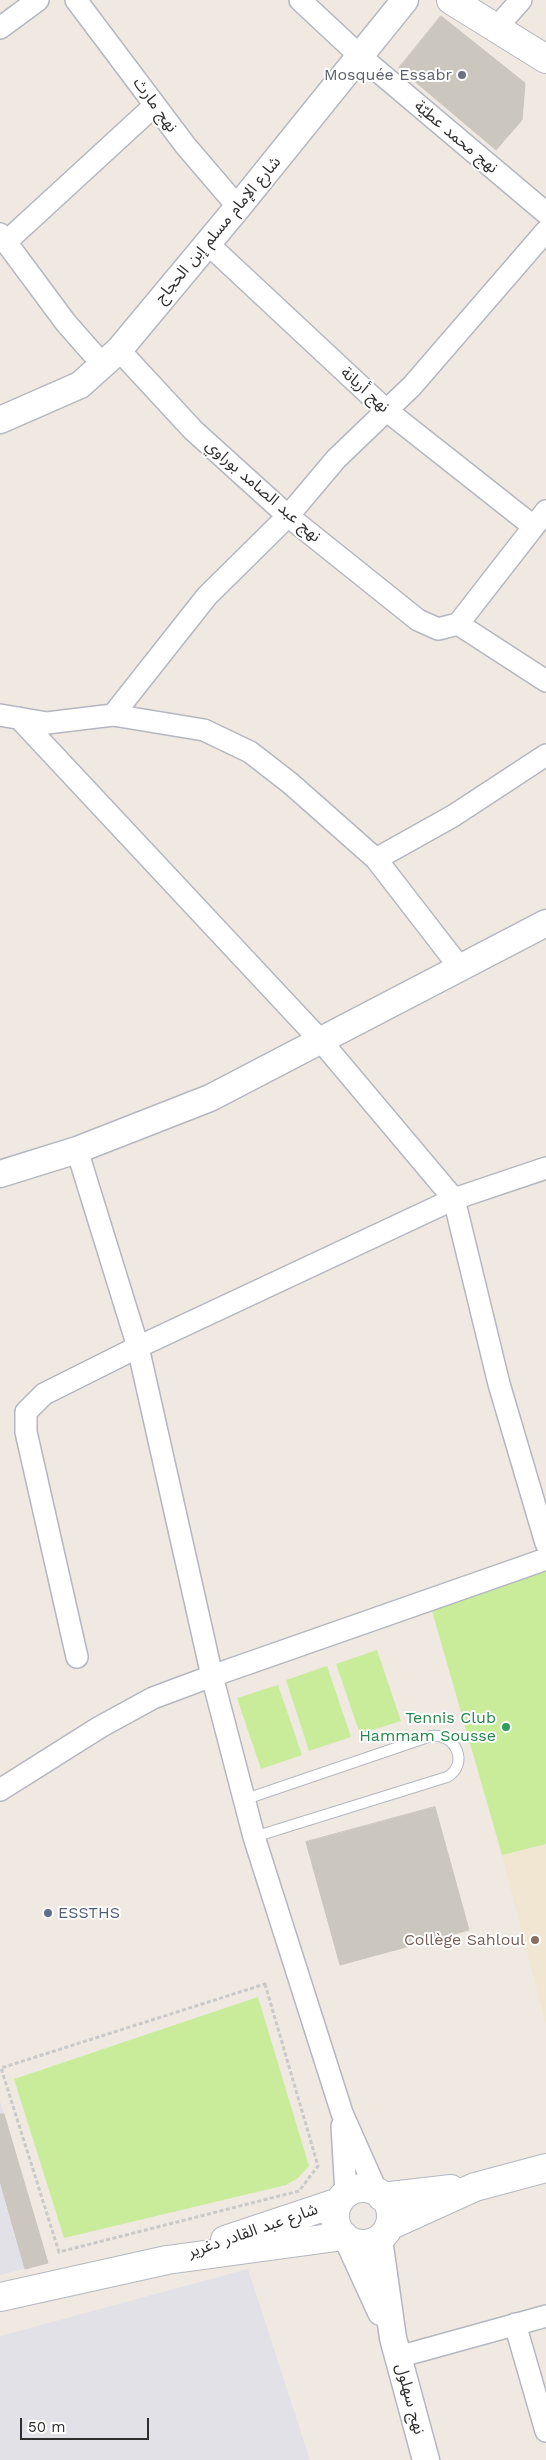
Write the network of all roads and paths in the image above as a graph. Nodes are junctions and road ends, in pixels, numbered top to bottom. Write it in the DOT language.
graph roads {
  1 [pos="38,0"];
  2 [pos="76,0"];
  3 [pos="300,0"];
  4 [pos="405,0"];
  5 [pos="451,0"];
  6 [pos="485,0"];
  7 [pos="513,9"];
  8 [pos="0,28"];
  9 [pos="546,54"];
  10 [pos="360,56"];
  11 [pos="546,59"];
  12 [pos="154,106"];
  13 [pos="238,207"];
  14 [pos="546,213"];
  15 [pos="546,231"];
  16 [pos="3,238"];
  17 [pos="207,243"];
  18 [pos="111,358"];
  19 [pos="386,410"];
  20 [pos="0,420"];
  21 [pos="288,516"];
  22 [pos="540,519"];
  23 [pos="458,624"];
  24 [pos="546,681"];
  25 [pos="113,715"];
  26 [pos="10,717"];
  27 [pos="546,755"];
  28 [pos="376,859"];
  29 [pos="546,923"];
  30 [pos="460,969"];
  31 [pos="321,1041"];
  32 [pos="77,1150"];
  33 [pos="546,1168"];
  34 [pos="0,1174"];
  35 [pos="454,1199"];
  36 [pos="138,1346"];
  37 [pos="546,1542"];
  38 [pos="546,1559"];
  39 [pos="77,1657"];
  40 [pos="212,1676"];
  41 [pos="0,1789"];
  42 [pos="246,1799"];
  43 [pos="254,1836"];
  44 [pos="342,2113"];
  45 [pos="546,2168"];
  46 [pos="475,2187"];
  47 [pos="379,2195"];
  48 [pos="343,2198"];
  49 [pos="384,2232"];
  50 [pos="346,2238"];
  51 [pos="59,2252"];
  52 [pos="167,2260"];
  53 [pos="0,2297"];
  54 [pos="546,2316"];
  55 [pos="515,2324"];
  56 [pos="396,2348"];
  57 [pos="544,2419"];
  58 [pos="426,2460"];
  1 -- 8 [label="street"];
  2 -- 12 [label="street, نهج مارث"];
  3 -- 10 [label="street, نهج محمد عطيّة"];
  4 -- 10 [label="street, شارع اﻹمام مسلم إبن الحجاج"];
  5 -- 11 [label="main road"];
  6 -- 7 [label="main road"];
  7 -- 9 [label="main road"];
  10 -- 13 [label="street, شارع اﻹمام مسلم إبن الحجاج"];
  10 -- 14 [label="street, نهج محمد عطيّة"];
  12 -- 13 [label="street, نهج مارث"];
  12 -- 16 [label="street"];
  13 -- 17 [label="street, شارع اﻹمام مسلم إبن الحجاج"];
  15 -- 19 [label="street"];
  16 -- 18 [label="street, نهج عبد الصامد بوراوي"];
  17 -- 18 [label="street, شارع اﻹمام مسلم إبن الحجاج"];
  17 -- 19 [label="street, نهج أريانة"];
  18 -- 20 [label="street, شارع اﻹمام مسلم إبن الحجاج"];
  18 -- 21 [label="street, نهج عبد الصامد بوراوي"];
  19 -- 21 [label="street"];
  19 -- 22 [label="street, نهج أريانة"];
  21 -- 23 [label="street, نهج عبد الصامد بوراوي"];
  21 -- 25 [label="street"];
  22 -- 23 [label="street"];
  23 -- 24 [label="street"];
  25 -- 26 [label="street"];
  25 -- 28 [label="street"];
  26 -- 31 [label="street"];
  27 -- 28 [label="street"];
  28 -- 30 [label="street"];
  29 -- 30 [label="street"];
  30 -- 31 [label="street"];
  31 -- 32 [label="street"];
  31 -- 35 [label="street"];
  32 -- 34 [label="street"];
  32 -- 36 [label="street"];
  33 -- 35 [label="street"];
  35 -- 36 [label="street"];
  35 -- 37 [label="street"];
  36 -- 39 [label="street"];
  36 -- 40 [label="street"];
  38 -- 40 [label="street"];
  40 -- 41 [label="street"];
  40 -- 42 [label="street"];
  42 -- 43 [label="street"];
  42 -- 43 [label="lane"];
  43 -- 44 [label="street"];
  44 -- 47 [label="street"];
  44 -- 48 [label="street"];
  45 -- 46 [label="main road"];
  46 -- 47 [label="main road"];
  46 -- 49 [label="main road"];
  47 -- 48 [label="main road"];
  47 -- 49 [label="main road"];
  48 -- 50 [label="main road"];
  48 -- 52 [label="main road, شارع عبد القادر دغرير"];
  49 -- 50 [label="main road"];
  49 -- 56 [label="street, نهج سهلول"];
  50 -- 52 [label="main road, شارع عبد القادر دغرير"];
  50 -- 56 [label="street, نهج سهلول"];
  51 -- 51 [label="path"];
  52 -- 53 [label="main road, شارع عبد القادر دغرير"];
  54 -- 55 [label="street"];
  55 -- 56 [label="street"];
  55 -- 57 [label="street"];
  56 -- 58 [label="street, نهج سهلول"];
}
